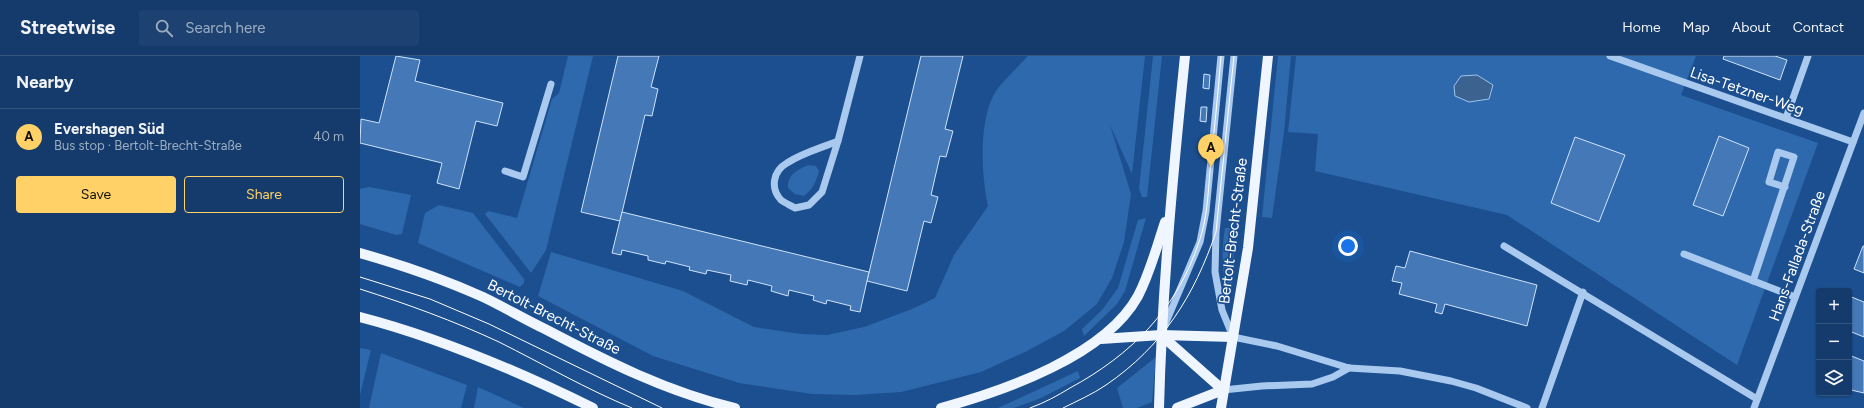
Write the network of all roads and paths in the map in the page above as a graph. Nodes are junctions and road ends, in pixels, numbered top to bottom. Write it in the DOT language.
graph roads {
  1 [pos="860,56"];
  2 [pos="1185,56"];
  3 [pos="1221,56"];
  4 [pos="1234,56"];
  5 [pos="1268,56"];
  6 [pos="1610,56"];
  7 [pos="1808,56"];
  8 [pos="551,84"];
  9 [pos="1864,113"];
  10 [pos="1786,118"];
  11 [pos="838,141"];
  12 [pos="1853,142"];
  13 [pos="505,171"];
  14 [pos="1785,187"];
  15 [pos="1170,207"];
  16 [pos="1504,246"];
  17 [pos="360,253"];
  18 [pos="1684,254"];
  19 [pos="1753,281"];
  20 [pos="1584,292"];
  21 [pos="1795,297"];
  22 [pos="360,317"];
  23 [pos="1161,335"];
  24 [pos="1233,338"];
  25 [pos="1101,339"];
  26 [pos="1349,368"];
  27 [pos="1223,390"];
  28 [pos="1757,399"];
  29 [pos="593,408"];
  30 [pos="735,408"];
  31 [pos="941,408"];
  32 [pos="1159,408"];
  33 [pos="1177,408"];
  34 [pos="1221,408"];
  35 [pos="1527,408"];
  36 [pos="1542,408"];
  37 [pos="1754,408"];
  1 -- 11 [label="street"];
  2 -- 15 [label="main road"];
  3 -- 23 [label="street"];
  4 -- 24 [label="street"];
  5 -- 24 [label="main road, Bertolt-Brecht-Straße"];
  6 -- 10 [label="street, Lisa-Tetzner-Weg"];
  7 -- 10 [label="street"];
  8 -- 13 [label="street"];
  9 -- 12 [label="street, Hans-Fallada-Straße"];
  10 -- 12 [label="street, Lisa-Tetzner-Weg"];
  11 -- 11 [label="street"];
  12 -- 21 [label="street, Hans-Fallada-Straße"];
  14 -- 14 [label="street"];
  14 -- 19 [label="street"];
  15 -- 23 [label="main road"];
  15 -- 25 [label="main road"];
  16 -- 20 [label="street"];
  17 -- 30 [label="main road, Bertolt-Brecht-Straße"];
  18 -- 19 [label="street"];
  19 -- 21 [label="street"];
  20 -- 28 [label="street"];
  20 -- 36 [label="street"];
  21 -- 28 [label="street, Hans-Fallada-Straße"];
  22 -- 29 [label="main road"];
  23 -- 24 [label="main road"];
  23 -- 25 [label="main road"];
  23 -- 27 [label="main road"];
  23 -- 32 [label="main road"];
  24 -- 26 [label="street"];
  24 -- 27 [label="main road, Bertolt-Brecht-Straße"];
  25 -- 31 [label="main road"];
  26 -- 27 [label="street"];
  26 -- 35 [label="street"];
  27 -- 33 [label="main road"];
  27 -- 34 [label="main road, Bertolt-Brecht-Straße"];
  28 -- 37 [label="street, Hans-Fallada-Straße"];
}
